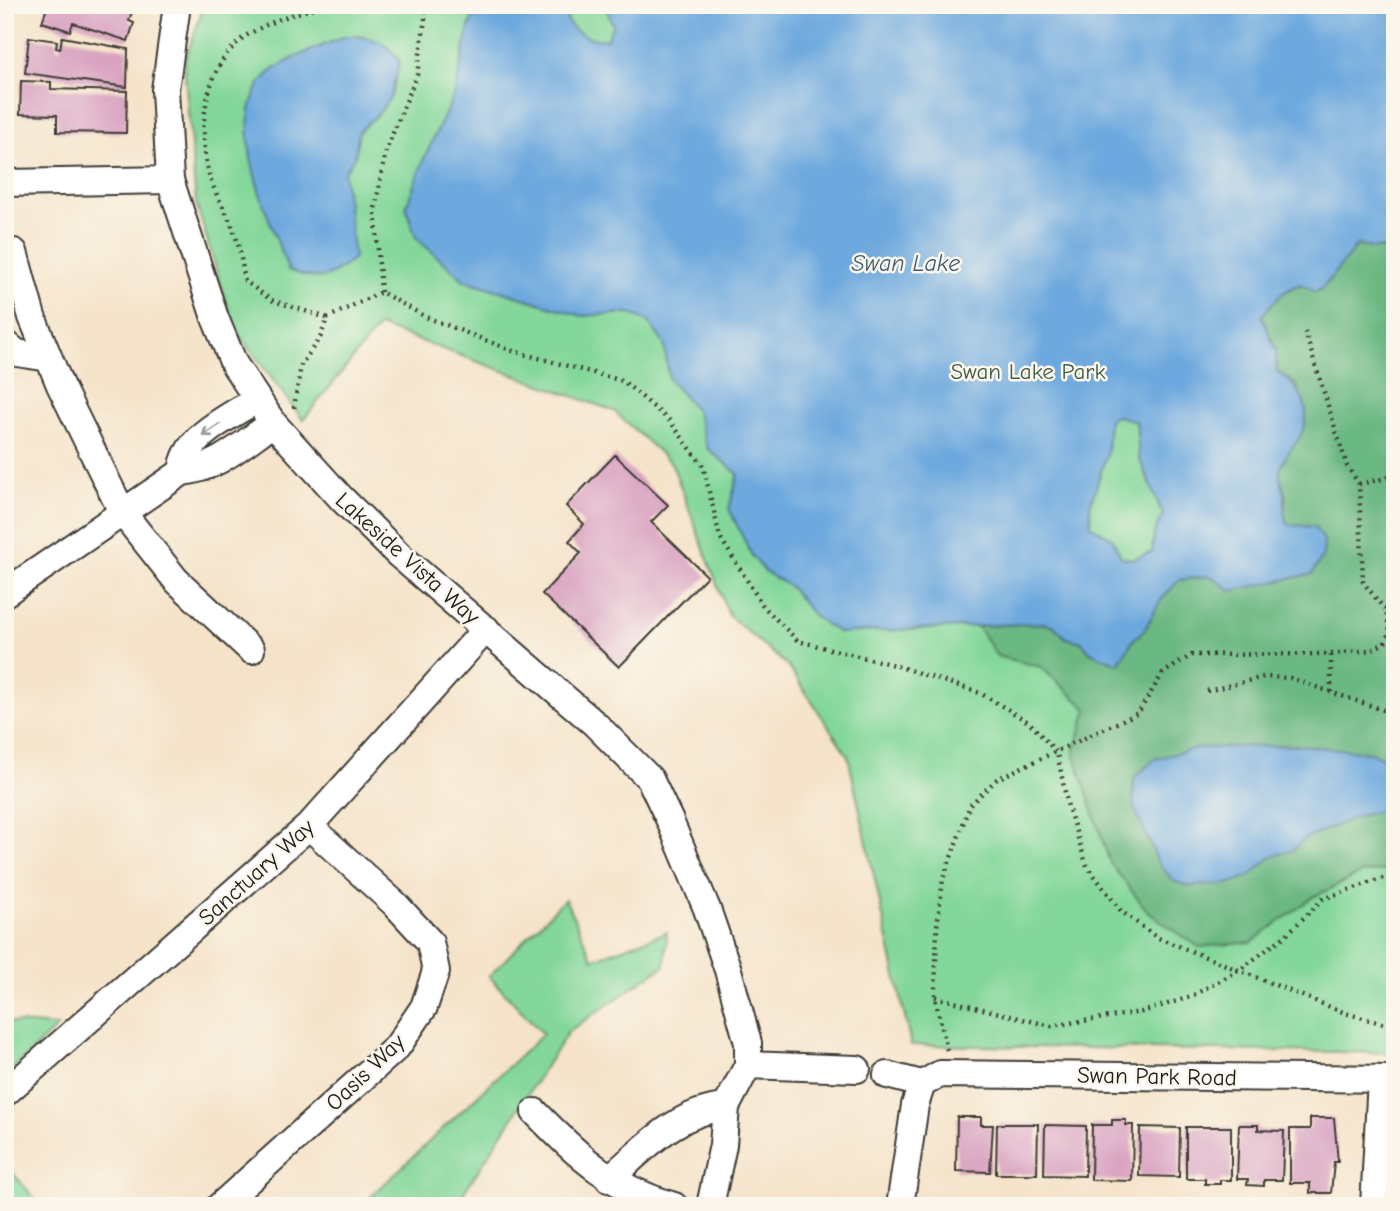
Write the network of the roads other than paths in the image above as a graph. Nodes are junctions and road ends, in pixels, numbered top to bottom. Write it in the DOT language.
graph roads {
  1 [pos="177,5"];
  2 [pos="170,180"];
  3 [pos="5,183"];
  4 [pos="12,264"];
  5 [pos="5,344"];
  6 [pos="49,358"];
  7 [pos="257,399"];
  8 [pos="281,432"];
  9 [pos="182,472"];
  10 [pos="122,512"];
  11 [pos="5,593"];
  12 [pos="486,629"];
  13 [pos="251,650"];
  14 [pos="309,825"];
  15 [pos="748,1065"];
  16 [pos="857,1069"];
  17 [pos="887,1075"];
  18 [pos="1388,1079"];
  19 [pos="922,1084"];
  20 [pos="5,1093"];
  21 [pos="726,1107"];
  22 [pos="535,1112"];
  23 [pos="609,1179"];
  24 [pos="220,1206"];
  25 [pos="674,1206"];
  26 [pos="710,1206"];
  27 [pos="900,1206"];
  28 [pos="1374,1206"];
  1 -- 2 [label="street, Lakeside Vista Way"];
  2 -- 3 [label="street"];
  2 -- 7 [label="street, Lakeside Vista Way"];
  4 -- 6 [label="street"];
  5 -- 6 [label="street"];
  6 -- 10 [label="street"];
  7 -- 8 [label="street, Lakeside Vista Way"];
  7 -- 9 [label="street, one-way"];
  8 -- 9 [label="street"];
  8 -- 12 [label="street, Lakeside Vista Way"];
  9 -- 10 [label="street"];
  10 -- 11 [label="street"];
  10 -- 13 [label="street"];
  12 -- 14 [label="street, Sanctuary Way"];
  12 -- 15 [label="street, Lakeside Vista Way"];
  14 -- 20 [label="street, Sanctuary Way"];
  14 -- 24 [label="street, Oasis Way"];
  15 -- 16 [label="street"];
  15 -- 21 [label="street"];
  17 -- 19 [label="street"];
  18 -- 19 [label="street, Swan Park Road"];
  18 -- 28 [label="street"];
  19 -- 27 [label="street"];
  21 -- 23 [label="street"];
  21 -- 26 [label="street"];
  22 -- 23 [label="street"];
  23 -- 25 [label="street"];
}
